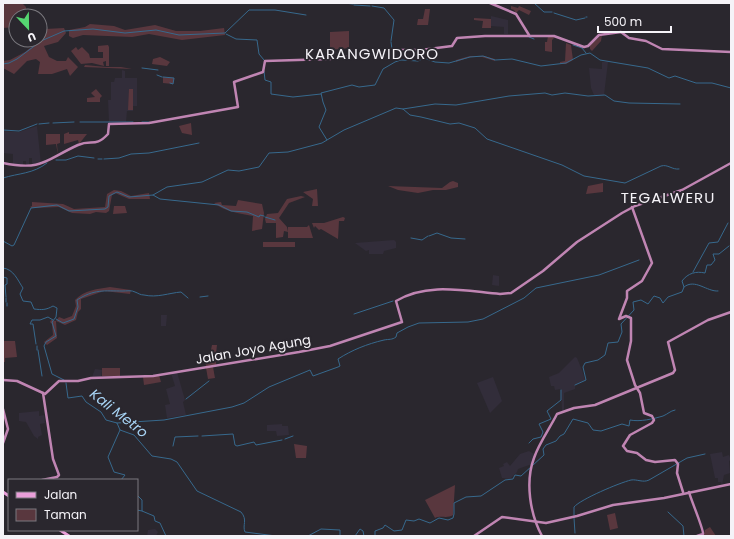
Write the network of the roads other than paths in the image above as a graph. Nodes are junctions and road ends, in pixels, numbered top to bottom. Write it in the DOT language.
graph roads {
  1 [pos="490,3"];
  2 [pos="529,35"];
  3 [pos="731,52"];
  4 [pos="3,163"];
  5 [pos="731,163"];
  6 [pos="632,208"];
  7 [pos="731,312"];
  8 [pos="3,380"];
  9 [pos="637,388"];
  10 [pos="43,392"];
  11 [pos="3,409"];
  12 [pos="3,443"];
  13 [pos="47,479"];
  14 [pos="731,484"];
  15 [pos="683,492"];
  16 [pos="689,492"];
  17 [pos="534,522"];
  18 [pos="474,536"];
  19 [pos="542,536"];
  20 [pos="697,536"];
  1 -- 2 [label="street"];
  2 -- 3 [label="street"];
  2 -- 4 [label="street"];
  5 -- 6 [label="street"];
  6 -- 9 [label="street"];
  6 -- 10 [label="street, Jalan Joyo Agung"];
  7 -- 9 [label="street"];
  8 -- 10 [label="street"];
  9 -- 15 [label="street"];
  9 -- 17 [label="street"];
  10 -- 13 [label="street"];
  11 -- 12 [label="street"];
  14 -- 16 [label="street"];
  15 -- 16 [label="street"];
  15 -- 17 [label="street"];
  16 -- 20 [label="street"];
  17 -- 18 [label="street"];
  17 -- 19 [label="street"];
}
